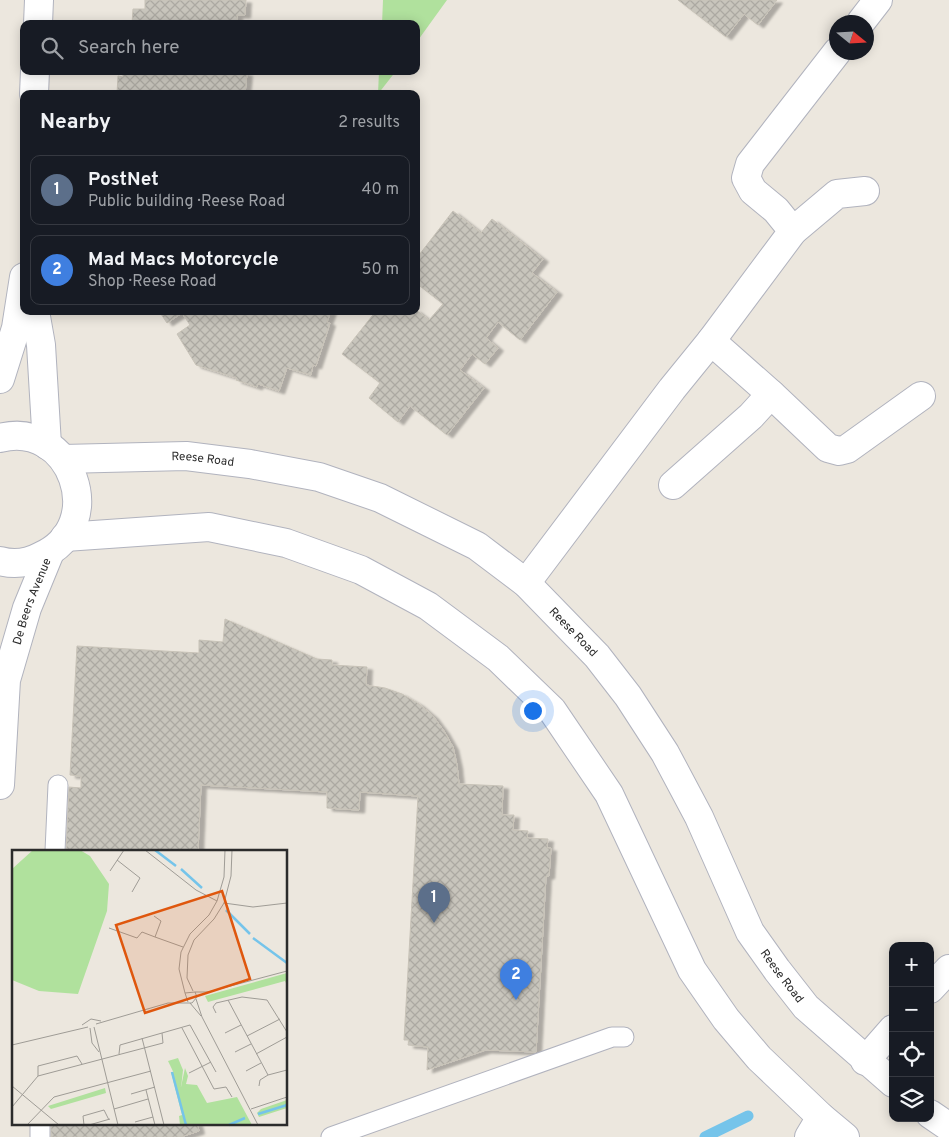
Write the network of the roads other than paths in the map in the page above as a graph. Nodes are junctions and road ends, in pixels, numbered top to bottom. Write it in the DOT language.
graph roads {
  1 [pos="39,0"];
  2 [pos="878,0"];
  3 [pos="866,15"];
  4 [pos="38,20"];
  5 [pos="831,60"];
  6 [pos="35,75"];
  7 [pos="34,90"];
  8 [pos="865,191"];
  9 [pos="792,230"];
  10 [pos="20,302"];
  11 [pos="36,315"];
  12 [pos="710,342"];
  13 [pos="0,379"];
  14 [pos="771,394"];
  15 [pos="920,396"];
  16 [pos="0,438"];
  17 [pos="55,452"];
  18 [pos="673,485"];
  19 [pos="58,545"];
  20 [pos="0,561"];
  21 [pos="526,583"];
  22 [pos="3,670"];
  23 [pos="0,785"];
  24 [pos="58,785"];
  25 [pos="55,850"];
  26 [pos="949,969"];
  27 [pos="932,987"];
  28 [pos="890,1032"];
  29 [pos="624,1037"];
  30 [pos="865,1060"];
  31 [pos="889,1080"];
  32 [pos="934,1117"];
  33 [pos="40,1124"];
  34 [pos="815,1127"];
  35 [pos="949,1127"];
  36 [pos="361,1132"];
  37 [pos="40,1137"];
  38 [pos="331,1137"];
  39 [pos="845,1137"];
  1 -- 4 [label="street"];
  2 -- 3 [label="street"];
  5 -- 9 [label="street"];
  6 -- 7 [label="street"];
  8 -- 9 [label="street"];
  9 -- 12 [label="street"];
  10 -- 13 [label="street"];
  11 -- 17 [label="street"];
  12 -- 14 [label="street"];
  12 -- 21 [label="street"];
  14 -- 15 [label="street"];
  14 -- 18 [label="street"];
  16 -- 17 [label="street"];
  17 -- 19 [label="street, De Beers Avenue"];
  17 -- 21 [label="street, Reese Road"];
  19 -- 20 [label="street"];
  19 -- 22 [label="street, De Beers Avenue"];
  19 -- 34 [label="street"];
  21 -- 30 [label="street, Reese Road"];
  22 -- 23 [label="street, De Beers Avenue"];
  24 -- 25 [label="lane"];
  26 -- 27 [label="street"];
  28 -- 30 [label="street"];
  29 -- 36 [label="lane"];
  30 -- 31 [label="street, Reese Road"];
  32 -- 35 [label="street"];
  33 -- 37 [label="lane"];
  34 -- 39 [label="street"];
  36 -- 38 [label="lane"];
}
